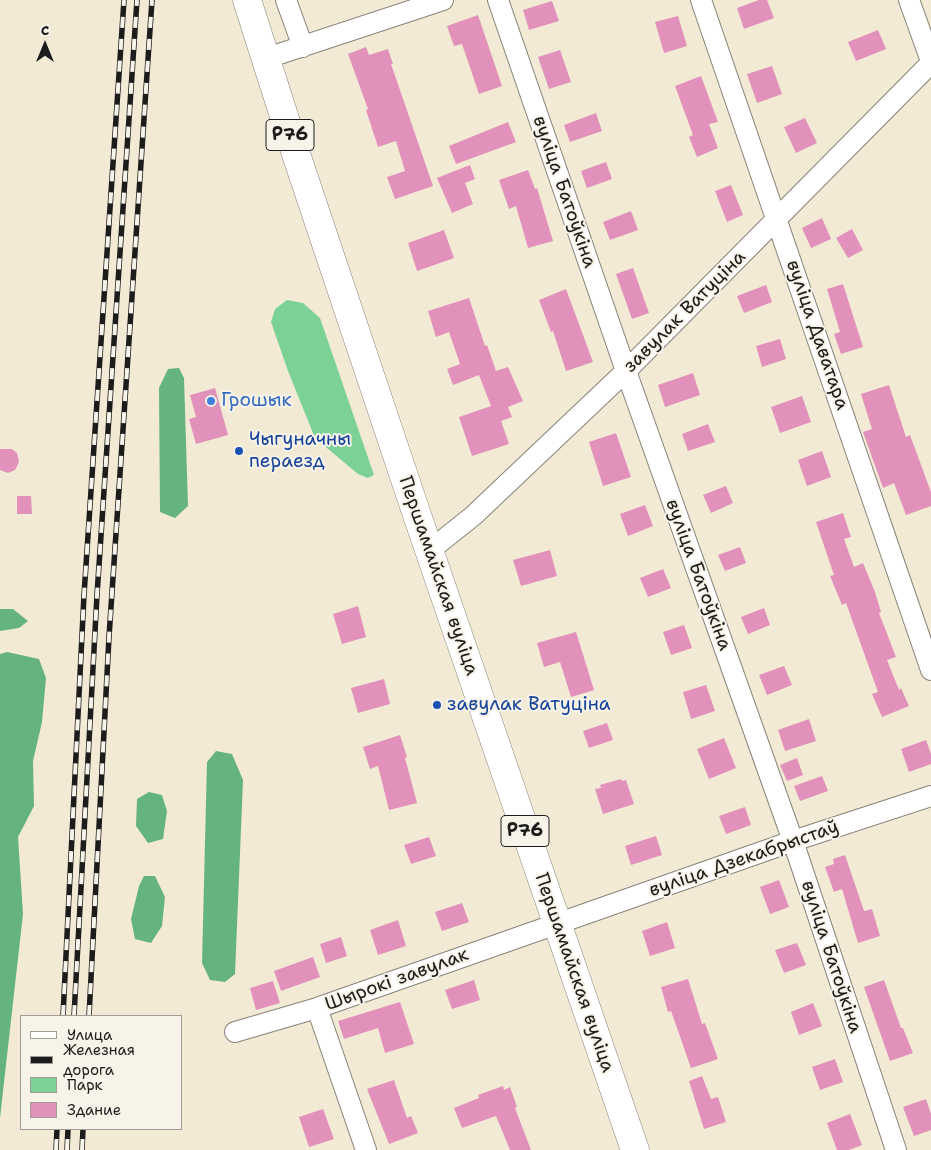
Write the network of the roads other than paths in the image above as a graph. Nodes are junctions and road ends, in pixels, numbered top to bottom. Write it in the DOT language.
graph roads {
  1 [pos="247,0"];
  2 [pos="286,0"];
  3 [pos="443,0"];
  4 [pos="498,0"];
  5 [pos="701,0"];
  6 [pos="909,0"];
  7 [pos="303,47"];
  8 [pos="266,58"];
  9 [pos="931,62"];
  10 [pos="777,218"];
  11 [pos="626,372"];
  12 [pos="429,551"];
  13 [pos="931,670"];
  14 [pos="931,796"];
  15 [pos="793,841"];
  16 [pos="557,923"];
  17 [pos="318,1008"];
  18 [pos="235,1032"];
  19 [pos="366,1150"];
  20 [pos="635,1150"];
  21 [pos="896,1150"];
  1 -- 8 [label="main road, Першамайская вуліца / Р76"];
  2 -- 7 [label="street"];
  3 -- 7 [label="street"];
  4 -- 11 [label="street, вуліца Батоўкіна"];
  5 -- 10 [label="street, вуліца Даватара"];
  6 -- 9 [label="street"];
  7 -- 8 [label="street"];
  8 -- 12 [label="main road, Першамайская вуліца / Р76"];
  9 -- 10 [label="street, завулак Ватуціна"];
  10 -- 11 [label="street, завулак Ватуціна"];
  10 -- 13 [label="street, вуліца Даватара"];
  11 -- 12 [label="street, завулак Ватуціна"];
  11 -- 15 [label="street, вуліца Батоўкіна"];
  12 -- 16 [label="main road, Першамайская вуліца / Р76"];
  14 -- 15 [label="street, вуліца Дзекабрыстаў"];
  15 -- 16 [label="street, вуліца Дзекабрыстаў"];
  15 -- 21 [label="street, вуліца Батоўкіна"];
  16 -- 17 [label="street, Шырокі завулак"];
  16 -- 20 [label="main road, Першамайская вуліца / Р76"];
  17 -- 18 [label="street, Шырокі завулак"];
  17 -- 19 [label="street"];
}
